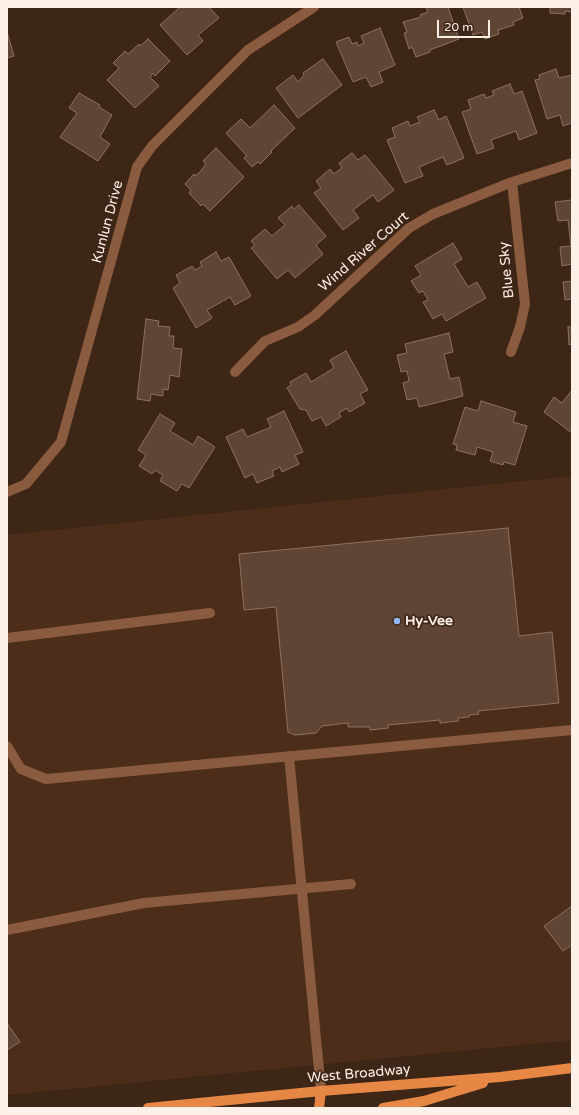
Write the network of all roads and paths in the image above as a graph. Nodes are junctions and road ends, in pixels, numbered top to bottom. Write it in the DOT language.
graph roads {
  1 [pos="314,7"];
  2 [pos="572,163"];
  3 [pos="512,182"];
  4 [pos="511,352"];
  5 [pos="235,372"];
  6 [pos="7,492"];
  7 [pos="210,613"];
  8 [pos="7,638"];
  9 [pos="572,730"];
  10 [pos="7,746"];
  11 [pos="289,756"];
  12 [pos="351,884"];
  13 [pos="302,888"];
  14 [pos="7,930"];
  15 [pos="572,1068"];
  16 [pos="500,1077"];
  17 [pos="321,1091"];
  18 [pos="148,1108"];
  19 [pos="319,1108"];
  20 [pos="383,1108"];
  1 -- 6 [label="street, Kunlun Drive"];
  2 -- 3 [label="street, Wind River Court"];
  3 -- 4 [label="street, Blue Sky"];
  3 -- 5 [label="street, Wind River Court"];
  7 -- 8 [label="street"];
  9 -- 11 [label="street"];
  10 -- 11 [label="street"];
  11 -- 13 [label="street"];
  12 -- 13 [label="street"];
  13 -- 14 [label="street"];
  13 -- 17 [label="street"];
  15 -- 16 [label="main road, West Broadway"];
  16 -- 17 [label="main road, West Broadway"];
  16 -- 20 [label="main road"];
  17 -- 18 [label="main road, West Broadway"];
  17 -- 19 [label="main road"];
}
